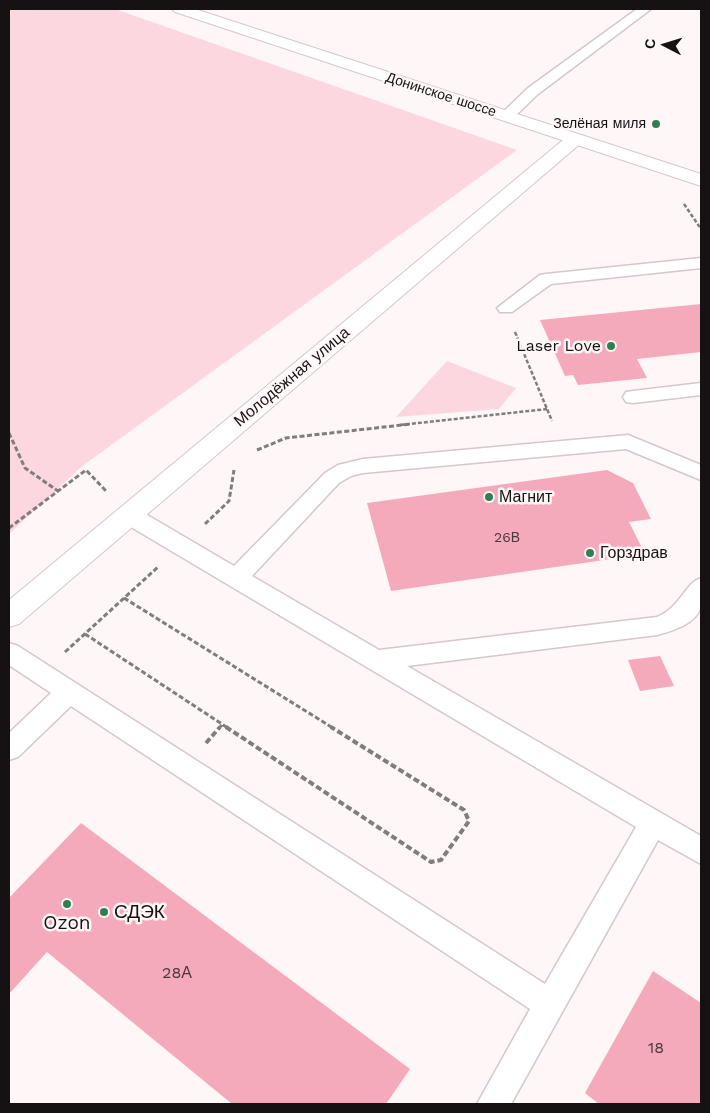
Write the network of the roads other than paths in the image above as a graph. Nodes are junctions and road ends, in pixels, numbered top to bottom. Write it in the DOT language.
graph roads {
  1 [pos="180,9"];
  2 [pos="645,9"];
  3 [pos="507,116"];
  4 [pos="575,139"];
  5 [pos="701,180"];
  6 [pos="701,263"];
  7 [pos="506,308"];
  8 [pos="701,389"];
  9 [pos="633,397"];
  10 [pos="701,474"];
  11 [pos="129,515"];
  12 [pos="237,578"];
  13 [pos="701,587"];
  14 [pos="9,616"];
  15 [pos="9,653"];
  16 [pos="375,660"];
  17 [pos="68,693"];
  18 [pos="9,749"];
  19 [pos="653,823"];
  20 [pos="701,851"];
  21 [pos="550,1004"];
  22 [pos="502,1101"];
  1 -- 3 [label="street, Донинское шоссе"];
  2 -- 3 [label="lane"];
  3 -- 4 [label="street, Донинское шоссе"];
  4 -- 5 [label="street, Донинское шоссе"];
  4 -- 11 [label="street, Молодёжная улица"];
  6 -- 7 [label="lane"];
  8 -- 9 [label="lane"];
  10 -- 12 [label="lane"];
  11 -- 12 [label="lane"];
  11 -- 14 [label="street, Молодёжная улица"];
  12 -- 16 [label="lane"];
  13 -- 16 [label="lane"];
  15 -- 17 [label="lane"];
  16 -- 19 [label="lane"];
  17 -- 18 [label="lane"];
  17 -- 21 [label="lane"];
  19 -- 20 [label="lane"];
  19 -- 21 [label="lane"];
  21 -- 22 [label="lane"];
}
